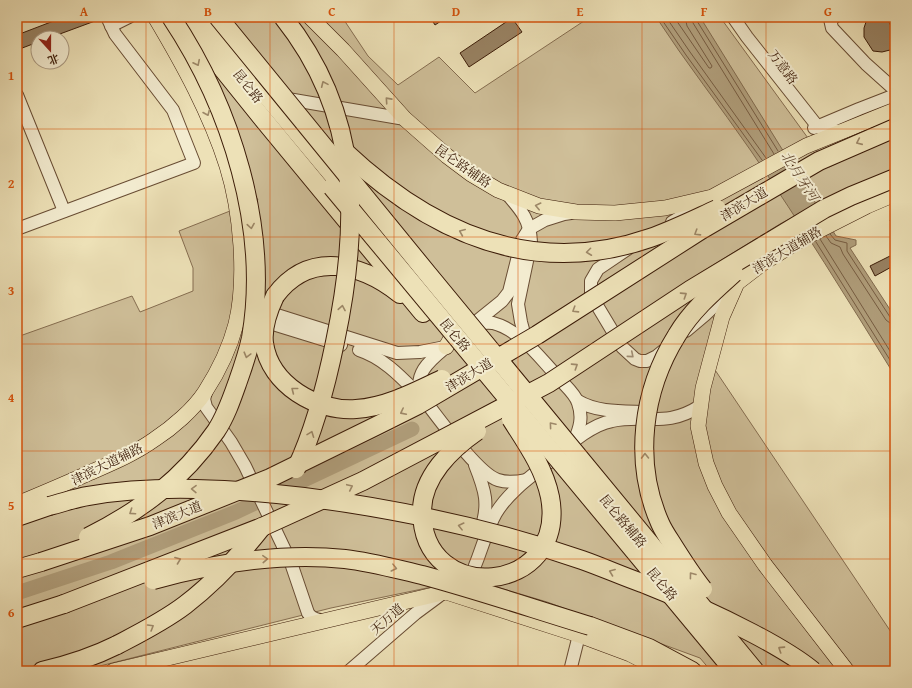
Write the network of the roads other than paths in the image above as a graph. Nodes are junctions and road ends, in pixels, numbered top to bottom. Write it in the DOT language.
graph roads {
  1 [pos="129,17"];
  2 [pos="155,17"];
  3 [pos="171,17"];
  4 [pos="181,17"];
  5 [pos="192,17"];
  6 [pos="199,17"];
  7 [pos="208,17"];
  8 [pos="218,17"];
  9 [pos="283,17"];
  10 [pos="310,17"];
  11 [pos="727,17"];
  12 [pos="733,17"];
  13 [pos="835,17"];
  14 [pos="109,22"];
  15 [pos="250,55"];
  16 [pos="895,90"];
  17 [pos="17,95"];
  18 [pos="895,95"];
  19 [pos="273,96"];
  20 [pos="895,110"];
  21 [pos="405,119"];
  22 [pos="816,128"];
  23 [pos="895,128"];
  24 [pos="843,131"];
  25 [pos="806,146"];
  26 [pos="819,160"];
  27 [pos="895,178"];
  28 [pos="507,194"];
  29 [pos="895,194"];
  30 [pos="712,197"];
  31 [pos="64,211"];
  32 [pos="576,212"];
  33 [pos="17,229"];
  34 [pos="529,229"];
  35 [pos="780,235"];
  36 [pos="737,283"];
  37 [pos="238,308"];
  38 [pos="423,313"];
  39 [pos="475,324"];
  40 [pos="532,339"];
  41 [pos="446,347"];
  42 [pos="549,383"];
  43 [pos="208,386"];
  44 [pos="422,397"];
  45 [pos="578,401"];
  46 [pos="700,406"];
  47 [pos="206,407"];
  48 [pos="188,411"];
  49 [pos="684,415"];
  50 [pos="510,419"];
  51 [pos="698,426"];
  52 [pos="574,441"];
  53 [pos="473,460"];
  54 [pos="547,464"];
  55 [pos="526,480"];
  56 [pos="17,504"];
  57 [pos="17,517"];
  58 [pos="41,562"];
  59 [pos="17,569"];
  60 [pos="446,592"];
  61 [pos="64,604"];
  62 [pos="310,617"];
  63 [pos="17,619"];
  64 [pos="327,621"];
  65 [pos="296,627"];
  66 [pos="579,635"];
  67 [pos="42,671"];
  68 [pos="113,671"];
  69 [pos="349,671"];
  70 [pos="570,671"];
  71 [pos="663,671"];
  72 [pos="692,671"];
  73 [pos="722,671"];
  74 [pos="734,671"];
  75 [pos="742,671"];
  76 [pos="747,671"];
  77 [pos="755,671"];
  78 [pos="768,671"];
  79 [pos="814,671"];
  80 [pos="847,671"];
  1 -- 14 [label="street"];
  2 -- 37 [label="main road, one-way"];
  3 -- 58 [label="highway, one-way, bridge"];
  4 -- 38 [label="highway"];
  5 -- 74 [label="highway, 昆仑路, bridge"];
  6 -- 41 [label="main road"];
  7 -- 19 [label="main road"];
  8 -- 15 [label="highway, 昆仑路, bridge"];
  67 -- 9 [label="highway, one-way, bridge"];
  21 -- 10 [label="main road, 昆仑路辅路, one-way"];
  11 -- 22 [label="street, 万意路"];
  12 -- 22 [label="street, 万意路"];
  13 -- 16 [label="street"];
  14 -- 31 [label="street"];
  26 -- 15 [label="highway, one-way, bridge"];
  77 -- 15 [label="highway, 昆仑路, one-way, bridge"];
  17 -- 31 [label="street"];
  18 -- 22 [label="street"];
  19 -- 21 [label="street"];
  19 -- 39 [label="main road"];
  20 -- 24 [label="main road"];
  21 -- 28 [label="main road, 昆仑路辅路"];
  22 -- 24 [label="street"];
  22 -- 25 [label="street"];
  23 -- 26 [label="highway, 津滨大道, one-way, bridge"];
  24 -- 25 [label="main road"];
  25 -- 30 [label="main road"];
  26 -- 40 [label="highway, 津滨大道, one-way, bridge"];
  27 -- 35 [label="highway, bridge"];
  32 -- 28 [label="main road, 昆仑路辅路, one-way"];
  28 -- 34 [label="street"];
  29 -- 36 [label="main road, 津滨大道辅路"];
  30 -- 32 [label="main road, 昆仑路辅路"];
  30 -- 36 [label="street, one-way"];
  31 -- 33 [label="street"];
  32 -- 34 [label="street"];
  34 -- 39 [label="street"];
  34 -- 40 [label="street"];
  42 -- 35 [label="highway, one-way, bridge"];
  78 -- 35 [label="highway, one-way, bridge"];
  36 -- 46 [label="main road"];
  37 -- 41 [label="street"];
  37 -- 43 [label="main road, 津滨大道辅路"];
  37 -- 44 [label="street"];
  40 -- 38 [label="highway, one-way, bridge"];
  38 -- 50 [label="highway, bridge"];
  39 -- 40 [label="street"];
  39 -- 41 [label="street"];
  40 -- 45 [label="street"];
  40 -- 58 [label="highway, 津滨大道, one-way, bridge"];
  41 -- 44 [label="street"];
  42 -- 50 [label="highway, bridge"];
  61 -- 42 [label="highway, one-way, bridge"];
  43 -- 47 [label="street"];
  43 -- 48 [label="main road, 津滨大道辅路"];
  44 -- 53 [label="street"];
  45 -- 49 [label="street"];
  45 -- 52 [label="street"];
  46 -- 49 [label="street"];
  46 -- 51 [label="main road"];
  47 -- 48 [label="street"];
  47 -- 62 [label="street"];
  48 -- 56 [label="main road, 津滨大道辅路"];
  49 -- 51 [label="street"];
  49 -- 52 [label="street"];
  50 -- 73 [label="highway, bridge"];
  51 -- 80 [label="main road"];
  52 -- 54 [label="street"];
  52 -- 76 [label="main road, 昆仑路辅路"];
  53 -- 55 [label="street"];
  53 -- 60 [label="street"];
  54 -- 55 [label="street"];
  54 -- 75 [label="main road, 昆仑路辅路"];
  55 -- 60 [label="street"];
  79 -- 57 [label="highway, one-way, bridge"];
  58 -- 59 [label="highway, 津滨大道"];
  60 -- 64 [label="main road"];
  60 -- 66 [label="main road"];
  60 -- 69 [label="street, 天万道"];
  61 -- 63 [label="highway"];
  61 -- 72 [label="highway, one-way, bridge"];
  62 -- 64 [label="street"];
  62 -- 65 [label="street"];
  64 -- 65 [label="main road"];
  65 -- 68 [label="main road"];
  66 -- 70 [label="street"];
  66 -- 71 [label="main road"];
}
